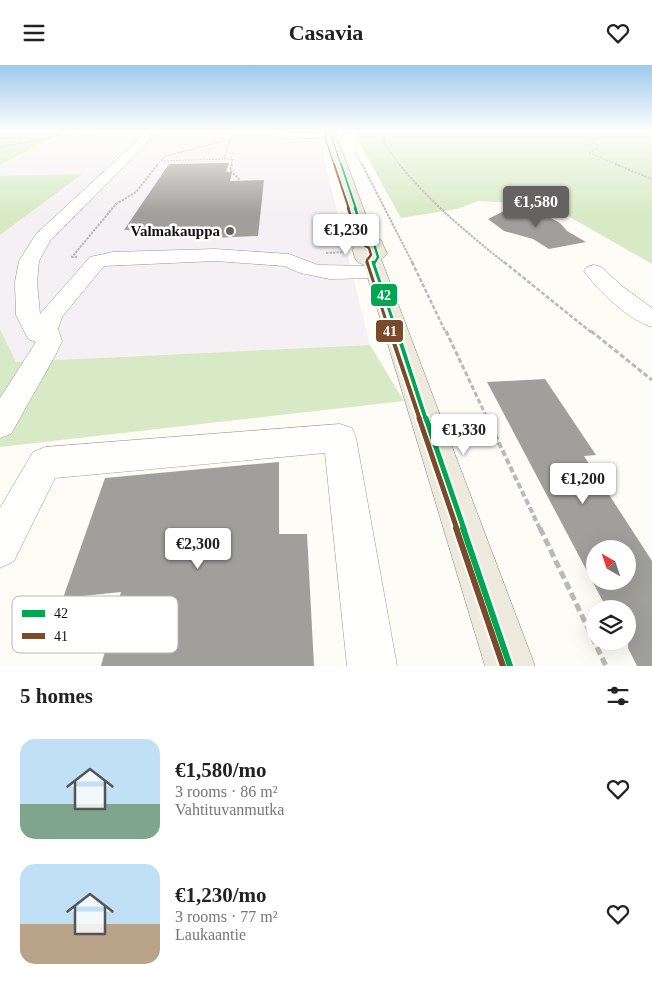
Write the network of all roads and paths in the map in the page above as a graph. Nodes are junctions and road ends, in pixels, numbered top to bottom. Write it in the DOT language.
graph roads {
  1 [pos="125,158"];
  2 [pos="164,158"];
  3 [pos="338,158"];
  4 [pos="359,158"];
  5 [pos="394,158"];
  6 [pos="601,158"];
  7 [pos="224,159"];
  8 [pos="160,161"];
  9 [pos="652,179"];
  10 [pos="240,181"];
  11 [pos="317,253"];
  12 [pos="369,256"];
  13 [pos="108,258"];
  14 [pos="594,271"];
  15 [pos="651,319"];
  16 [pos="48,337"];
  17 [pos="652,380"];
  18 [pos="1,423"];
  19 [pos="0,547"];
  20 [pos="372,666"];
  21 [pos="510,666"];
  22 [pos="606,666"];
  1 -- 16 [label="lane"];
  2 -- 8 [label="path"];
  3 -- 12 [label="main road"];
  4 -- 22 [label="path"];
  5 -- 17 [label="path"];
  6 -- 9 [label="path"];
  7 -- 8 [label="path"];
  7 -- 10 [label="path"];
  8 -- 13 [label="path"];
  11 -- 12 [label="path"];
  12 -- 13 [label="lane"];
  12 -- 21 [label="main road"];
  13 -- 16 [label="lane"];
  14 -- 15 [label="lane"];
  16 -- 18 [label="lane"];
  19 -- 20 [label="lane"];
}
